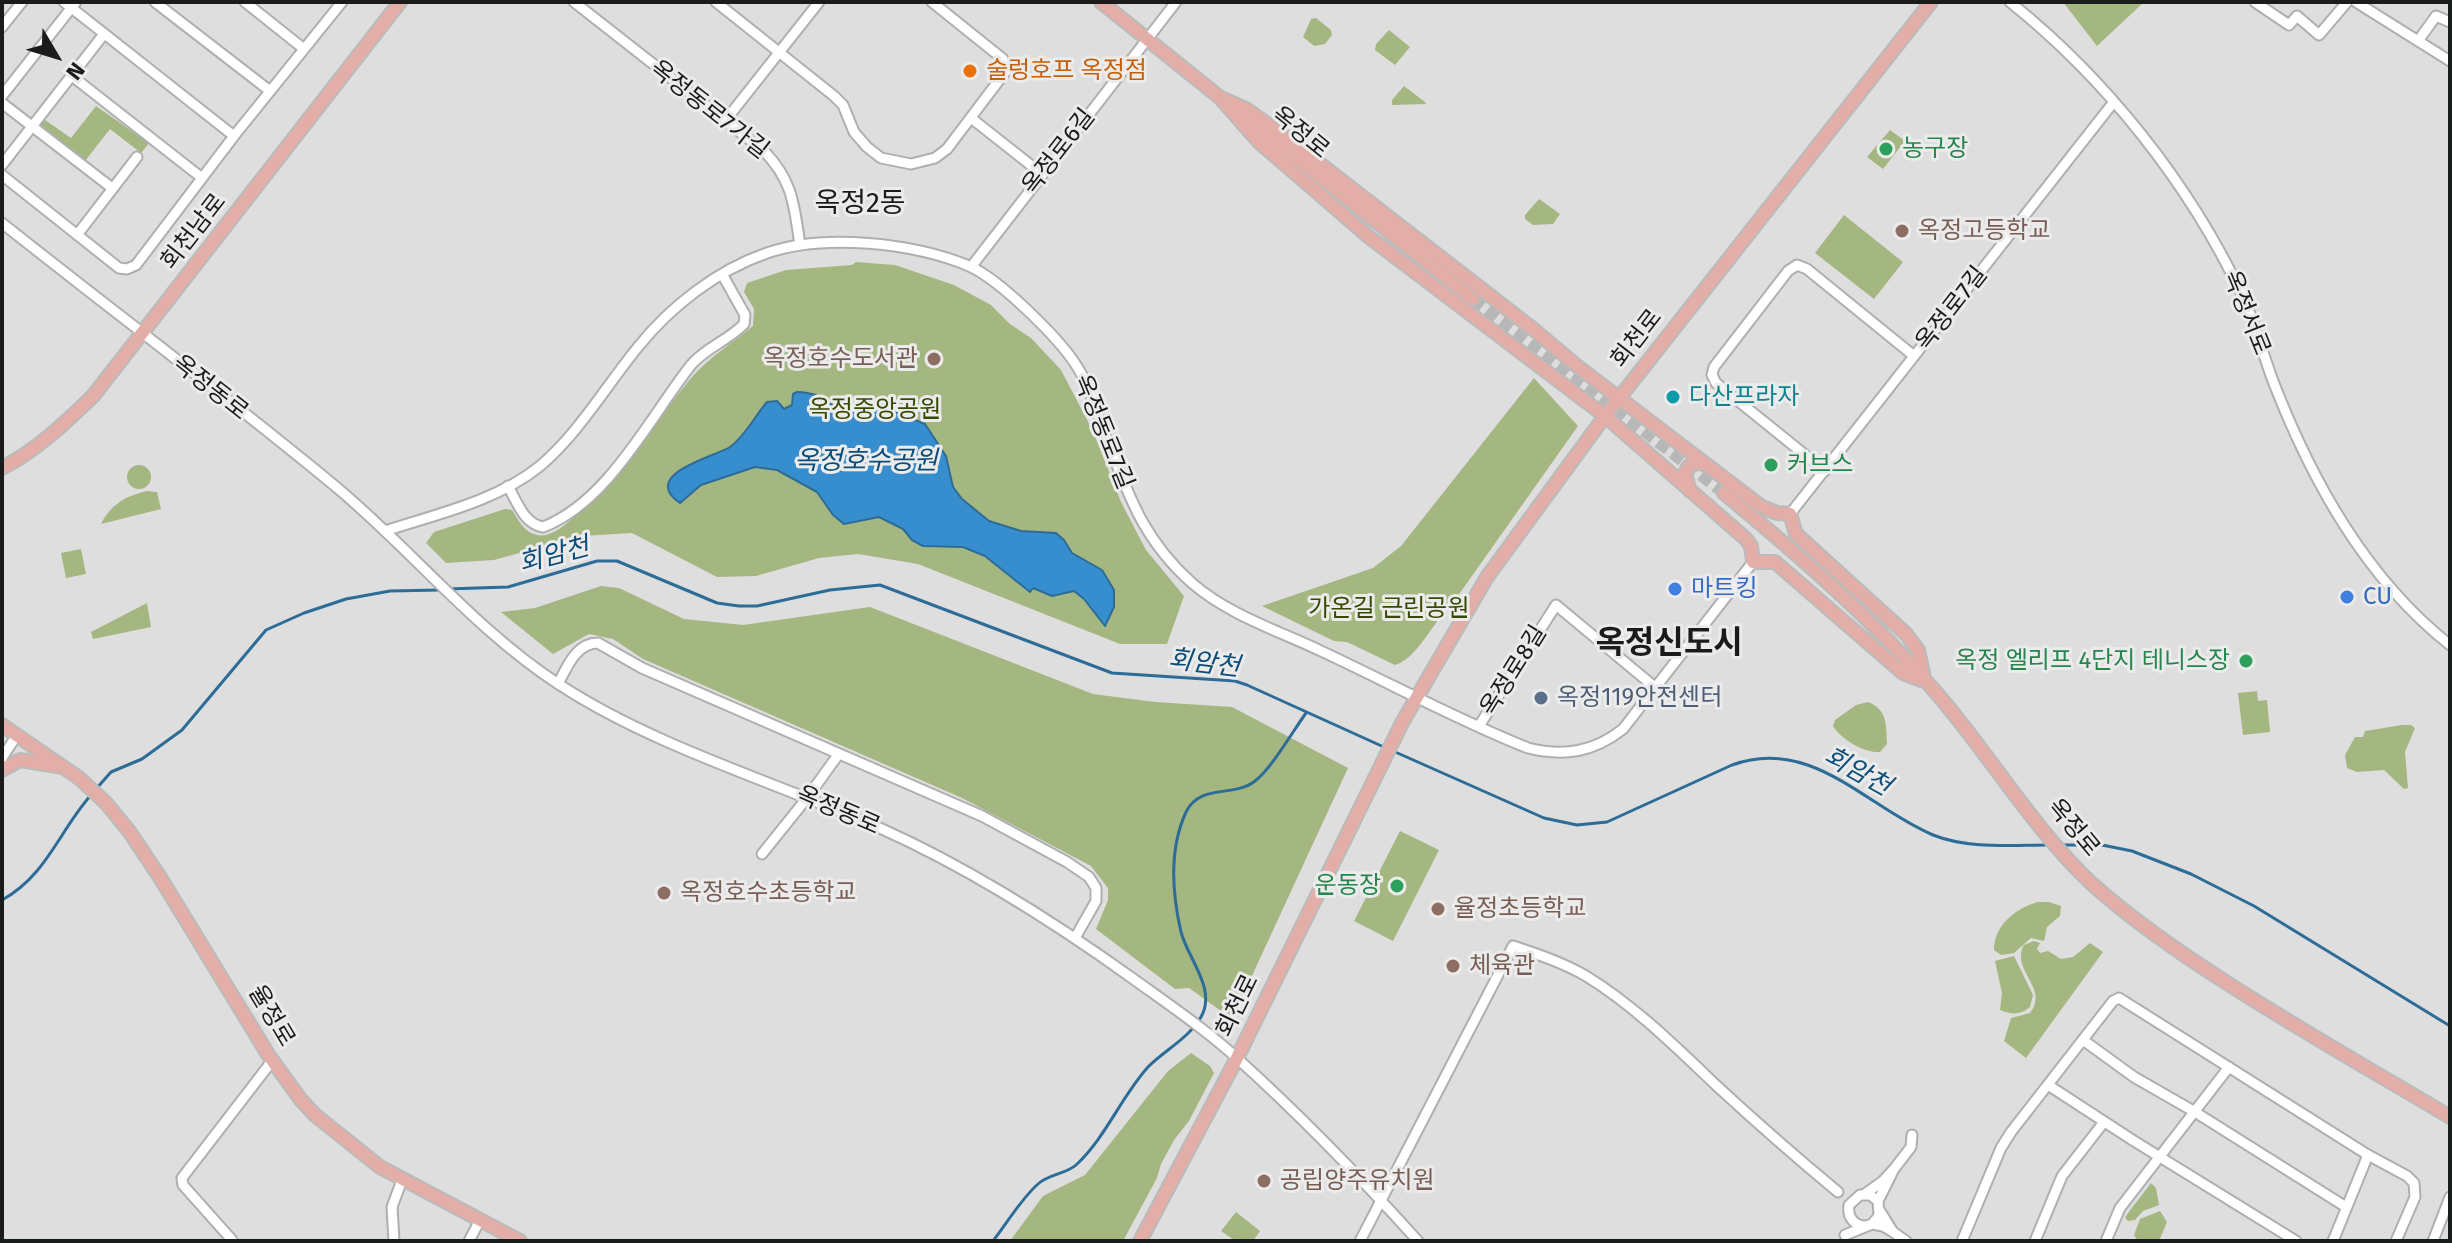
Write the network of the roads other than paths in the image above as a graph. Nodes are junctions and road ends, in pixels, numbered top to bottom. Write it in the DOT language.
graph roads {
  1 [pos="22,2"];
  2 [pos="155,2"];
  3 [pos="245,2"];
  4 [pos="342,2"];
  5 [pos="400,2"];
  6 [pos="574,2"];
  7 [pos="716,2"];
  8 [pos="819,2"];
  9 [pos="932,2"];
  10 [pos="1101,2"];
  11 [pos="1176,2"];
  12 [pos="1931,2"];
  13 [pos="2010,2"];
  14 [pos="2255,2"];
  15 [pos="2347,2"];
  16 [pos="2356,2"];
  17 [pos="70,4"];
  18 [pos="2450,22"];
  19 [pos="2,25"];
  20 [pos="104,34"];
  21 [pos="1148,38"];
  22 [pos="2418,41"];
  23 [pos="304,49"];
  24 [pos="780,52"];
  25 [pos="2450,61"];
  26 [pos="72,76"];
  27 [pos="270,91"];
  28 [pos="2,96"];
  29 [pos="1219,97"];
  30 [pos="2,103"];
  31 [pos="2113,103"];
  32 [pos="971,118"];
  33 [pos="725,121"];
  34 [pos="32,126"];
  35 [pos="234,136"];
  36 [pos="137,157"];
  37 [pos="2,165"];
  38 [pos="1042,174"];
  39 [pos="2,175"];
  40 [pos="202,178"];
  41 [pos="112,188"];
  42 [pos="2,223"];
  43 [pos="77,235"];
  44 [pos="800,245"];
  45 [pos="971,267"];
  46 [pos="722,274"];
  47 [pos="1473,299"];
  48 [pos="1509,311"];
  49 [pos="1495,332"];
  50 [pos="142,335"];
  51 [pos="1914,356"];
  52 [pos="1619,397"];
  53 [pos="1605,416"];
  54 [pos="1709,466"];
  55 [pos="2,468"];
  56 [pos="1825,471"];
  57 [pos="508,486"];
  58 [pos="1690,491"];
  59 [pos="1724,493"];
  60 [pos="1762,507"];
  61 [pos="1790,514"];
  62 [pos="385,531"];
  63 [pos="1796,534"];
  64 [pos="1746,539"];
  65 [pos="1753,562"];
  66 [pos="1775,562"];
  67 [pos="2450,645"];
  68 [pos="1924,681"];
  69 [pos="558,684"];
  70 [pos="1657,689"];
  71 [pos="1417,696"];
  72 [pos="2,725"];
  73 [pos="1479,726"];
  74 [pos="17,735"];
  75 [pos="838,755"];
  76 [pos="2,758"];
  77 [pos="64,767"];
  78 [pos="2,770"];
  79 [pos="807,798"];
  80 [pos="762,854"];
  81 [pos="1075,938"];
  82 [pos="2083,1040"];
  83 [pos="1237,1058"];
  84 [pos="272,1061"];
  85 [pos="2229,1067"];
  86 [pos="2048,1085"];
  87 [pos="2195,1112"];
  88 [pos="2450,1117"];
  89 [pos="2104,1122"];
  90 [pos="1912,1135"];
  91 [pos="2368,1155"];
  92 [pos="2160,1158"];
  93 [pos="1894,1169"];
  94 [pos="402,1180"];
  95 [pos="1838,1192"];
  96 [pos="1860,1195"];
  97 [pos="2450,1197"];
  98 [pos="1382,1201"];
  99 [pos="1879,1206"];
  100 [pos="2346,1207"];
  101 [pos="1849,1213"];
  102 [pos="480,1220"];
  103 [pos="1869,1225"];
  104 [pos="1893,1232"];
  105 [pos="1843,1238"];
  106 [pos="1966,1239"];
  107 [pos="232,1240"];
  108 [pos="394,1241"];
  109 [pos="469,1241"];
  110 [pos="520,1241"];
  111 [pos="1140,1241"];
  112 [pos="1360,1241"];
  113 [pos="1418,1241"];
  114 [pos="1906,1241"];
  115 [pos="2035,1241"];
  116 [pos="2106,1241"];
  117 [pos="2296,1241"];
  118 [pos="2333,1241"];
  119 [pos="2396,1241"];
  120 [pos="2433,1241"];
  1 -- 19 [label="street"];
  2 -- 27 [label="street"];
  3 -- 23 [label="street"];
  4 -- 23 [label="street"];
  5 -- 50 [label="main road, 회천남로"];
  6 -- 33 [label="street, 옥정동로7가길"];
  7 -- 24 [label="street"];
  8 -- 24 [label="street"];
  9 -- 32 [label="street"];
  10 -- 21 [label="main road, 옥정로"];
  11 -- 21 [label="street, 옥정로6길"];
  12 -- 52 [label="main road, 회천로"];
  13 -- 31 [label="street, 옥정서로"];
  14 -- 15 [label="street"];
  16 -- 22 [label="street"];
  17 -- 20 [label="street"];
  17 -- 28 [label="street"];
  18 -- 22 [label="street"];
  20 -- 26 [label="street"];
  20 -- 35 [label="street"];
  21 -- 29 [label="main road, 옥정로"];
  21 -- 38 [label="street, 옥정로6길"];
  22 -- 25 [label="street"];
  23 -- 27 [label="street"];
  24 -- 32 [label="street"];
  24 -- 33 [label="street"];
  26 -- 34 [label="street"];
  26 -- 40 [label="street"];
  27 -- 35 [label="street"];
  29 -- 47 [label="main road, 옥정로"];
  29 -- 48 [label="main road"];
  29 -- 49 [label="main road"];
  30 -- 34 [label="street"];
  31 -- 51 [label="street, 옥정로7길"];
  31 -- 67 [label="street, 옥정서로"];
  32 -- 38 [label="street"];
  33 -- 44 [label="street, 옥정동로7가길"];
  34 -- 37 [label="street"];
  34 -- 41 [label="street"];
  35 -- 40 [label="street"];
  36 -- 41 [label="street"];
  38 -- 45 [label="street, 옥정로6길"];
  39 -- 43 [label="street"];
  40 -- 43 [label="street"];
  41 -- 43 [label="street"];
  42 -- 50 [label="street, 옥정동로"];
  44 -- 45 [label="street, 옥정동로7길"];
  44 -- 46 [label="street, 옥정동로7길"];
  45 -- 71 [label="street, 옥정동로7길"];
  46 -- 57 [label="street, 옥정동로7길"];
  46 -- 57 [label="street"];
  48 -- 49 [label="main road"];
  48 -- 52 [label="main road"];
  49 -- 53 [label="main road"];
  50 -- 55 [label="main road, 회천남로"];
  50 -- 62 [label="street, 옥정동로"];
  51 -- 56 [label="street, 옥정로7길"];
  51 -- 56 [label="street"];
  52 -- 53 [label="main road, 회천로"];
  52 -- 54 [label="main road"];
  53 -- 58 [label="main road"];
  53 -- 71 [label="main road, 회천로"];
  54 -- 58 [label="main road"];
  54 -- 60 [label="main road"];
  56 -- 61 [label="street, 옥정로7길"];
  57 -- 62 [label="street, 옥정동로7길"];
  58 -- 64 [label="main road"];
  59 -- 68 [label="main road, 옥정로"];
  60 -- 61 [label="main road"];
  60 -- 63 [label="main road"];
  61 -- 63 [label="main road"];
  62 -- 69 [label="street, 옥정동로"];
  63 -- 68 [label="main road"];
  64 -- 65 [label="main road"];
  64 -- 66 [label="main road"];
  65 -- 66 [label="main road"];
  65 -- 70 [label="street, 옥정로8길"];
  66 -- 68 [label="main road"];
  68 -- 88 [label="main road, 옥정로"];
  69 -- 75 [label="street"];
  69 -- 79 [label="street, 옥정동로"];
  70 -- 73 [label="street, 옥정로8길"];
  70 -- 73 [label="street, 옥정로8길"];
  71 -- 73 [label="street, 옥정로8길"];
  71 -- 83 [label="main road, 회천로"];
  72 -- 74 [label="main road, 율정로"];
  74 -- 76 [label="street"];
  74 -- 77 [label="main road, 율정로"];
  75 -- 79 [label="street"];
  75 -- 81 [label="street"];
  77 -- 78 [label="main road"];
  77 -- 84 [label="main road, 율정로"];
  79 -- 80 [label="street"];
  79 -- 81 [label="street, 옥정동로"];
  81 -- 83 [label="street, 옥정동로"];
  82 -- 85 [label="street"];
  82 -- 86 [label="street"];
  82 -- 87 [label="street"];
  83 -- 98 [label="street"];
  83 -- 111 [label="main road, 회천로"];
  84 -- 94 [label="main road, 율정로"];
  84 -- 107 [label="street"];
  85 -- 87 [label="street"];
  85 -- 91 [label="street"];
  86 -- 89 [label="street"];
  86 -- 106 [label="street"];
  87 -- 92 [label="street"];
  87 -- 100 [label="street"];
  89 -- 92 [label="street"];
  89 -- 115 [label="street"];
  90 -- 93 [label="street"];
  91 -- 100 [label="street"];
  91 -- 119 [label="street"];
  92 -- 116 [label="street"];
  92 -- 117 [label="street"];
  93 -- 96 [label="street"];
  93 -- 99 [label="street"];
  94 -- 102 [label="main road, 율정로"];
  94 -- 108 [label="street"];
  95 -- 96 [label="street"];
  95 -- 98 [label="street"];
  95 -- 101 [label="street"];
  96 -- 99 [label="street"];
  96 -- 101 [label="street"];
  97 -- 120 [label="street"];
  98 -- 112 [label="street"];
  98 -- 113 [label="street"];
  99 -- 103 [label="street"];
  99 -- 104 [label="street"];
  100 -- 118 [label="street"];
  101 -- 103 [label="street"];
  101 -- 105 [label="street"];
  102 -- 109 [label="street"];
  102 -- 110 [label="main road, 율정로"];
  103 -- 104 [label="street"];
  103 -- 105 [label="street"];
  104 -- 114 [label="street"];
}
